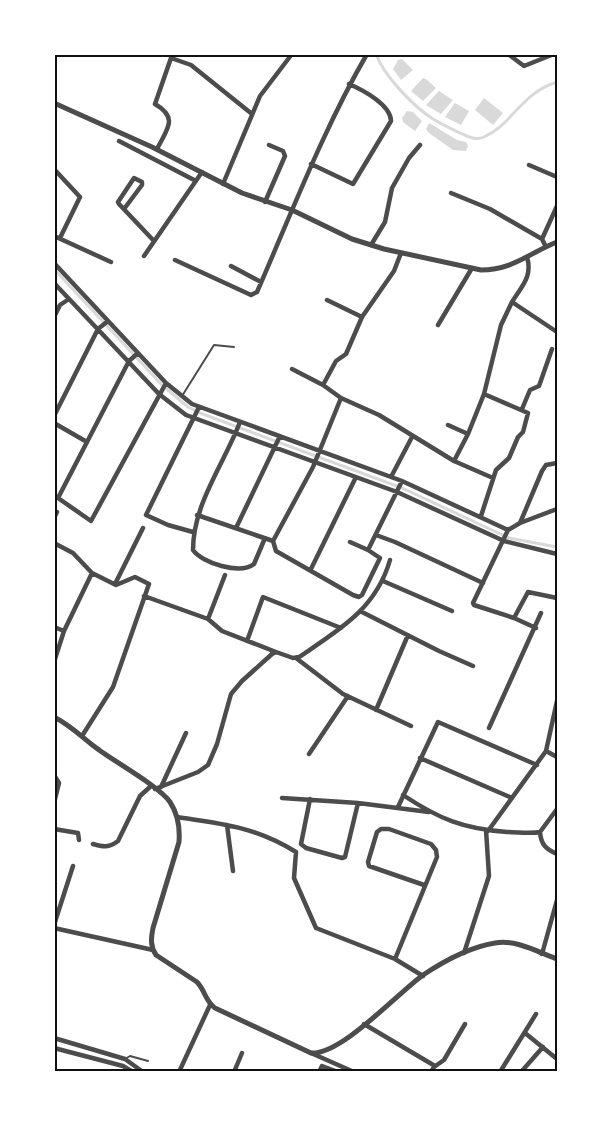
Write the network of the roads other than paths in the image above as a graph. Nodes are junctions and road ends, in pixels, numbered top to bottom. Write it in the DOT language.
graph roads {
  1 [pos="292,54"];
  2 [pos="367,54"];
  3 [pos="508,54"];
  4 [pos="554,54"];
  5 [pos="349,84"];
  6 [pos="54,103"];
  7 [pos="252,114"];
  8 [pos="119,141"];
  9 [pos="269,145"];
  10 [pos="420,145"];
  11 [pos="157,149"];
  12 [pos="311,164"];
  13 [pos="529,165"];
  14 [pos="54,169"];
  15 [pos="202,172"];
  16 [pos="557,177"];
  17 [pos="195,181"];
  18 [pos="224,184"];
  19 [pos="451,193"];
  20 [pos="265,202"];
  21 [pos="557,206"];
  22 [pos="124,209"];
  23 [pos="292,210"];
  24 [pos="54,236"];
  25 [pos="60,238"];
  26 [pos="542,239"];
  27 [pos="154,241"];
  28 [pos="557,243"];
  29 [pos="371,245"];
  30 [pos="546,247"];
  31 [pos="401,253"];
  32 [pos="144,256"];
  33 [pos="527,257"];
  34 [pos="175,260"];
  35 [pos="111,262"];
  36 [pos="54,263"];
  37 [pos="231,266"];
  38 [pos="472,268"];
  39 [pos="261,282"];
  40 [pos="54,283"];
  41 [pos="69,299"];
  42 [pos="327,300"];
  43 [pos="512,302"];
  44 [pos="54,303"];
  45 [pos="60,305"];
  46 [pos="54,317"];
  47 [pos="362,317"];
  48 [pos="108,321"];
  49 [pos="438,325"];
  50 [pos="98,329"];
  51 [pos="557,332"];
  52 [pos="234,347"];
  53 [pos="552,349"];
  54 [pos="138,353"];
  55 [pos="129,362"];
  56 [pos="292,369"];
  57 [pos="166,383"];
  58 [pos="323,385"];
  59 [pos="159,394"];
  60 [pos="484,394"];
  61 [pos="182,396"];
  62 [pos="341,398"];
  63 [pos="199,408"];
  64 [pos="522,409"];
  65 [pos="54,416"];
  66 [pos="195,417"];
  67 [pos="54,423"];
  68 [pos="240,423"];
  69 [pos="448,425"];
  70 [pos="236,432"];
  71 [pos="468,434"];
  72 [pos="279,437"];
  73 [pos="412,437"];
  74 [pos="87,442"];
  75 [pos="276,447"];
  76 [pos="319,452"];
  77 [pos="315,461"];
  78 [pos="453,461"];
  79 [pos="557,463"];
  80 [pos="356,477"];
  81 [pos="391,477"];
  82 [pos="493,478"];
  83 [pos="401,482"];
  84 [pos="397,491"];
  85 [pos="557,509"];
  86 [pos="57,512"];
  87 [pos="197,515"];
  88 [pos="481,516"];
  89 [pos="54,518"];
  90 [pos="520,523"];
  91 [pos="143,528"];
  92 [pos="236,528"];
  93 [pos="508,531"];
  94 [pos="193,532"];
  95 [pos="376,535"];
  96 [pos="265,538"];
  97 [pos="504,540"];
  98 [pos="273,541"];
  99 [pos="350,542"];
  100 [pos="54,543"];
  101 [pos="368,550"];
  102 [pos="557,554"];
  103 [pos="379,562"];
  104 [pos="311,569"];
  105 [pos="92,573"];
  106 [pos="225,575"];
  107 [pos="383,581"];
  108 [pos="483,582"];
  109 [pos="115,584"];
  110 [pos="144,596"];
  111 [pos="557,598"];
  112 [pos="452,611"];
  113 [pos="362,612"];
  114 [pos="542,613"];
  115 [pos="514,618"];
  116 [pos="208,619"];
  117 [pos="54,627"];
  118 [pos="341,628"];
  119 [pos="536,628"];
  120 [pos="64,631"];
  121 [pos="408,635"];
  122 [pos="247,641"];
  123 [pos="276,652"];
  124 [pos="296,658"];
  125 [pos="54,662"];
  126 [pos="473,666"];
  127 [pos="348,696"];
  128 [pos="557,702"];
  129 [pos="376,710"];
  130 [pos="54,717"];
  131 [pos="411,726"];
  132 [pos="489,728"];
  133 [pos="186,733"];
  134 [pos="82,736"];
  135 [pos="546,751"];
  136 [pos="309,754"];
  137 [pos="557,757"];
  138 [pos="420,758"];
  139 [pos="537,765"];
  140 [pos="56,777"];
  141 [pos="156,788"];
  142 [pos="403,795"];
  143 [pos="282,798"];
  144 [pos="512,798"];
  145 [pos="310,799"];
  146 [pos="54,803"];
  147 [pos="358,803"];
  148 [pos="398,807"];
  149 [pos="557,809"];
  150 [pos="429,812"];
  151 [pos="177,817"];
  152 [pos="227,825"];
  153 [pos="54,829"];
  154 [pos="487,830"];
  155 [pos="540,832"];
  156 [pos="79,840"];
  157 [pos="93,844"];
  158 [pos="557,854"];
  159 [pos="73,866"];
  160 [pos="233,871"];
  161 [pos="424,885"];
  162 [pos="557,900"];
  163 [pos="54,926"];
  164 [pos="153,950"];
  165 [pos="464,953"];
  166 [pos="542,954"];
  167 [pos="395,959"];
  168 [pos="557,959"];
  169 [pos="423,976"];
  170 [pos="210,1005"];
  171 [pos="536,1014"];
  172 [pos="364,1024"];
  173 [pos="465,1024"];
  174 [pos="525,1033"];
  175 [pos="54,1038"];
  176 [pos="543,1047"];
  177 [pos="54,1048"];
  178 [pos="242,1053"];
  179 [pos="310,1053"];
  180 [pos="125,1059"];
  181 [pos="557,1059"];
  182 [pos="148,1062"];
  183 [pos="435,1066"];
  184 [pos="133,1072"];
  185 [pos="143,1072"];
  186 [pos="179,1072"];
  187 [pos="235,1072"];
  188 [pos="319,1072"];
  189 [pos="338,1072"];
  190 [pos="354,1072"];
  191 [pos="431,1072"];
  192 [pos="500,1072"];
  193 [pos="521,1072"];
  1 -- 7 [label="street"];
  2 -- 5 [label="street"];
  3 -- 4 [label="street"];
  5 -- 12 [label="street"];
  5 -- 12 [label="street"];
  6 -- 11 [label="street"];
  7 -- 11 [label="street"];
  7 -- 18 [label="street"];
  8 -- 17 [label="street"];
  9 -- 20 [label="street"];
  10 -- 29 [label="street"];
  11 -- 15 [label="street"];
  12 -- 23 [label="street"];
  13 -- 16 [label="street"];
  14 -- 25 [label="street"];
  15 -- 17 [label="street"];
  15 -- 18 [label="street"];
  17 -- 27 [label="street"];
  18 -- 20 [label="street"];
  19 -- 26 [label="street"];
  20 -- 23 [label="street"];
  21 -- 26 [label="street"];
  22 -- 22 [label="street"];
  22 -- 27 [label="street"];
  23 -- 29 [label="street"];
  23 -- 39 [label="street"];
  24 -- 25 [label="street"];
  25 -- 35 [label="street"];
  26 -- 30 [label="street"];
  27 -- 32 [label="street"];
  28 -- 30 [label="street"];
  29 -- 31 [label="street"];
  30 -- 33 [label="street"];
  31 -- 38 [label="street"];
  31 -- 47 [label="street"];
  33 -- 38 [label="street"];
  33 -- 43 [label="street"];
  34 -- 39 [label="street"];
  36 -- 48 [label="street"];
  37 -- 39 [label="street"];
  38 -- 49 [label="street"];
  40 -- 41 [label="street"];
  41 -- 45 [label="street"];
  41 -- 50 [label="street"];
  42 -- 47 [label="street"];
  43 -- 51 [label="street"];
  43 -- 60 [label="street"];
  44 -- 45 [label="street"];
  45 -- 46 [label="street"];
  47 -- 58 [label="street"];
  48 -- 50 [label="street"];
  48 -- 54 [label="street"];
  50 -- 55 [label="street"];
  50 -- 65 [label="street"];
  52 -- 61 [label="lane"];
  53 -- 64 [label="street"];
  54 -- 55 [label="street"];
  54 -- 57 [label="street"];
  55 -- 59 [label="street"];
  55 -- 74 [label="street"];
  56 -- 58 [label="street"];
  57 -- 59 [label="street"];
  57 -- 61 [label="street"];
  58 -- 62 [label="street"];
  59 -- 66 [label="street"];
  59 -- 74 [label="street"];
  60 -- 64 [label="street"];
  60 -- 71 [label="street"];
  61 -- 63 [label="street"];
  62 -- 73 [label="street"];
  62 -- 76 [label="street"];
  63 -- 66 [label="street"];
  63 -- 68 [label="street"];
  64 -- 82 [label="street"];
  66 -- 70 [label="street"];
  66 -- 94 [label="street"];
  67 -- 74 [label="street"];
  68 -- 70 [label="street"];
  68 -- 72 [label="street"];
  69 -- 71 [label="street"];
  70 -- 75 [label="street"];
  70 -- 87 [label="street"];
  71 -- 78 [label="street"];
  72 -- 75 [label="street"];
  72 -- 76 [label="street"];
  73 -- 78 [label="street"];
  73 -- 81 [label="street"];
  75 -- 77 [label="street"];
  75 -- 92 [label="street"];
  76 -- 77 [label="street"];
  76 -- 81 [label="street"];
  77 -- 80 [label="street"];
  77 -- 98 [label="street"];
  78 -- 82 [label="street"];
  79 -- 90 [label="street"];
  80 -- 84 [label="street"];
  80 -- 104 [label="street"];
  81 -- 83 [label="street"];
  82 -- 88 [label="street"];
  83 -- 84 [label="street"];
  83 -- 88 [label="street"];
  84 -- 95 [label="street"];
  84 -- 97 [label="street"];
  85 -- 90 [label="street"];
  86 -- 89 [label="street"];
  87 -- 92 [label="street"];
  87 -- 94 [label="street"];
  88 -- 93 [label="street"];
  90 -- 93 [label="street"];
  91 -- 109 [label="street"];
  92 -- 96 [label="street"];
  93 -- 97 [label="street"];
  94 -- 96 [label="street"];
  95 -- 101 [label="street"];
  95 -- 108 [label="street"];
  96 -- 98 [label="street"];
  97 -- 102 [label="street"];
  97 -- 108 [label="street"];
  98 -- 104 [label="street"];
  99 -- 101 [label="street"];
  100 -- 105 [label="street"];
  101 -- 103 [label="street"];
  103 -- 104 [label="street"];
  103 -- 107 [label="street"];
  105 -- 109 [label="street"];
  105 -- 120 [label="street"];
  106 -- 116 [label="street"];
  107 -- 112 [label="street"];
  107 -- 113 [label="street"];
  108 -- 115 [label="street"];
  109 -- 110 [label="street"];
  110 -- 116 [label="street"];
  110 -- 134 [label="street"];
  111 -- 115 [label="street"];
  113 -- 118 [label="street"];
  113 -- 121 [label="street"];
  114 -- 119 [label="street"];
  115 -- 119 [label="street"];
  116 -- 122 [label="street"];
  117 -- 120 [label="street"];
  118 -- 122 [label="street"];
  118 -- 124 [label="street"];
  119 -- 132 [label="street"];
  120 -- 125 [label="street"];
  121 -- 126 [label="street"];
  121 -- 129 [label="street"];
  122 -- 123 [label="street"];
  123 -- 124 [label="street"];
  123 -- 141 [label="street"];
  124 -- 127 [label="street"];
  127 -- 129 [label="street"];
  127 -- 136 [label="street"];
  128 -- 135 [label="street"];
  129 -- 131 [label="street"];
  130 -- 134 [label="street"];
  133 -- 141 [label="street"];
  134 -- 141 [label="street"];
  135 -- 137 [label="street"];
  135 -- 139 [label="street"];
  138 -- 139 [label="street"];
  138 -- 142 [label="street"];
  138 -- 144 [label="street"];
  139 -- 144 [label="street"];
  140 -- 146 [label="street"];
  141 -- 151 [label="street"];
  141 -- 157 [label="street"];
  142 -- 148 [label="street"];
  142 -- 150 [label="street"];
  143 -- 145 [label="street"];
  144 -- 154 [label="street"];
  145 -- 147 [label="street"];
  145 -- 147 [label="street"];
  147 -- 148 [label="street"];
  148 -- 150 [label="street"];
  149 -- 155 [label="street"];
  150 -- 154 [label="street"];
  151 -- 152 [label="street"];
  151 -- 164 [label="street"];
  152 -- 160 [label="street"];
  152 -- 167 [label="street"];
  153 -- 156 [label="street"];
  154 -- 155 [label="street"];
  154 -- 165 [label="street"];
  155 -- 158 [label="street"];
  159 -- 163 [label="street"];
  161 -- 161 [label="street"];
  161 -- 167 [label="street"];
  162 -- 166 [label="street"];
  163 -- 164 [label="street"];
  164 -- 170 [label="street"];
  165 -- 166 [label="street"];
  165 -- 169 [label="street"];
  166 -- 168 [label="street"];
  167 -- 169 [label="street"];
  169 -- 172 [label="street"];
  170 -- 179 [label="street"];
  170 -- 186 [label="street"];
  171 -- 174 [label="street"];
  172 -- 179 [label="street"];
  172 -- 183 [label="street"];
  173 -- 183 [label="street"];
  174 -- 176 [label="street"];
  174 -- 192 [label="street"];
  175 -- 180 [label="street"];
  176 -- 181 [label="street"];
  176 -- 193 [label="street"];
  177 -- 184 [label="street"];
  178 -- 187 [label="street"];
  179 -- 190 [label="street"];
  180 -- 182 [label="lane"];
  180 -- 185 [label="street"];
  183 -- 191 [label="street"];
  188 -- 189 [label="street"];
}
